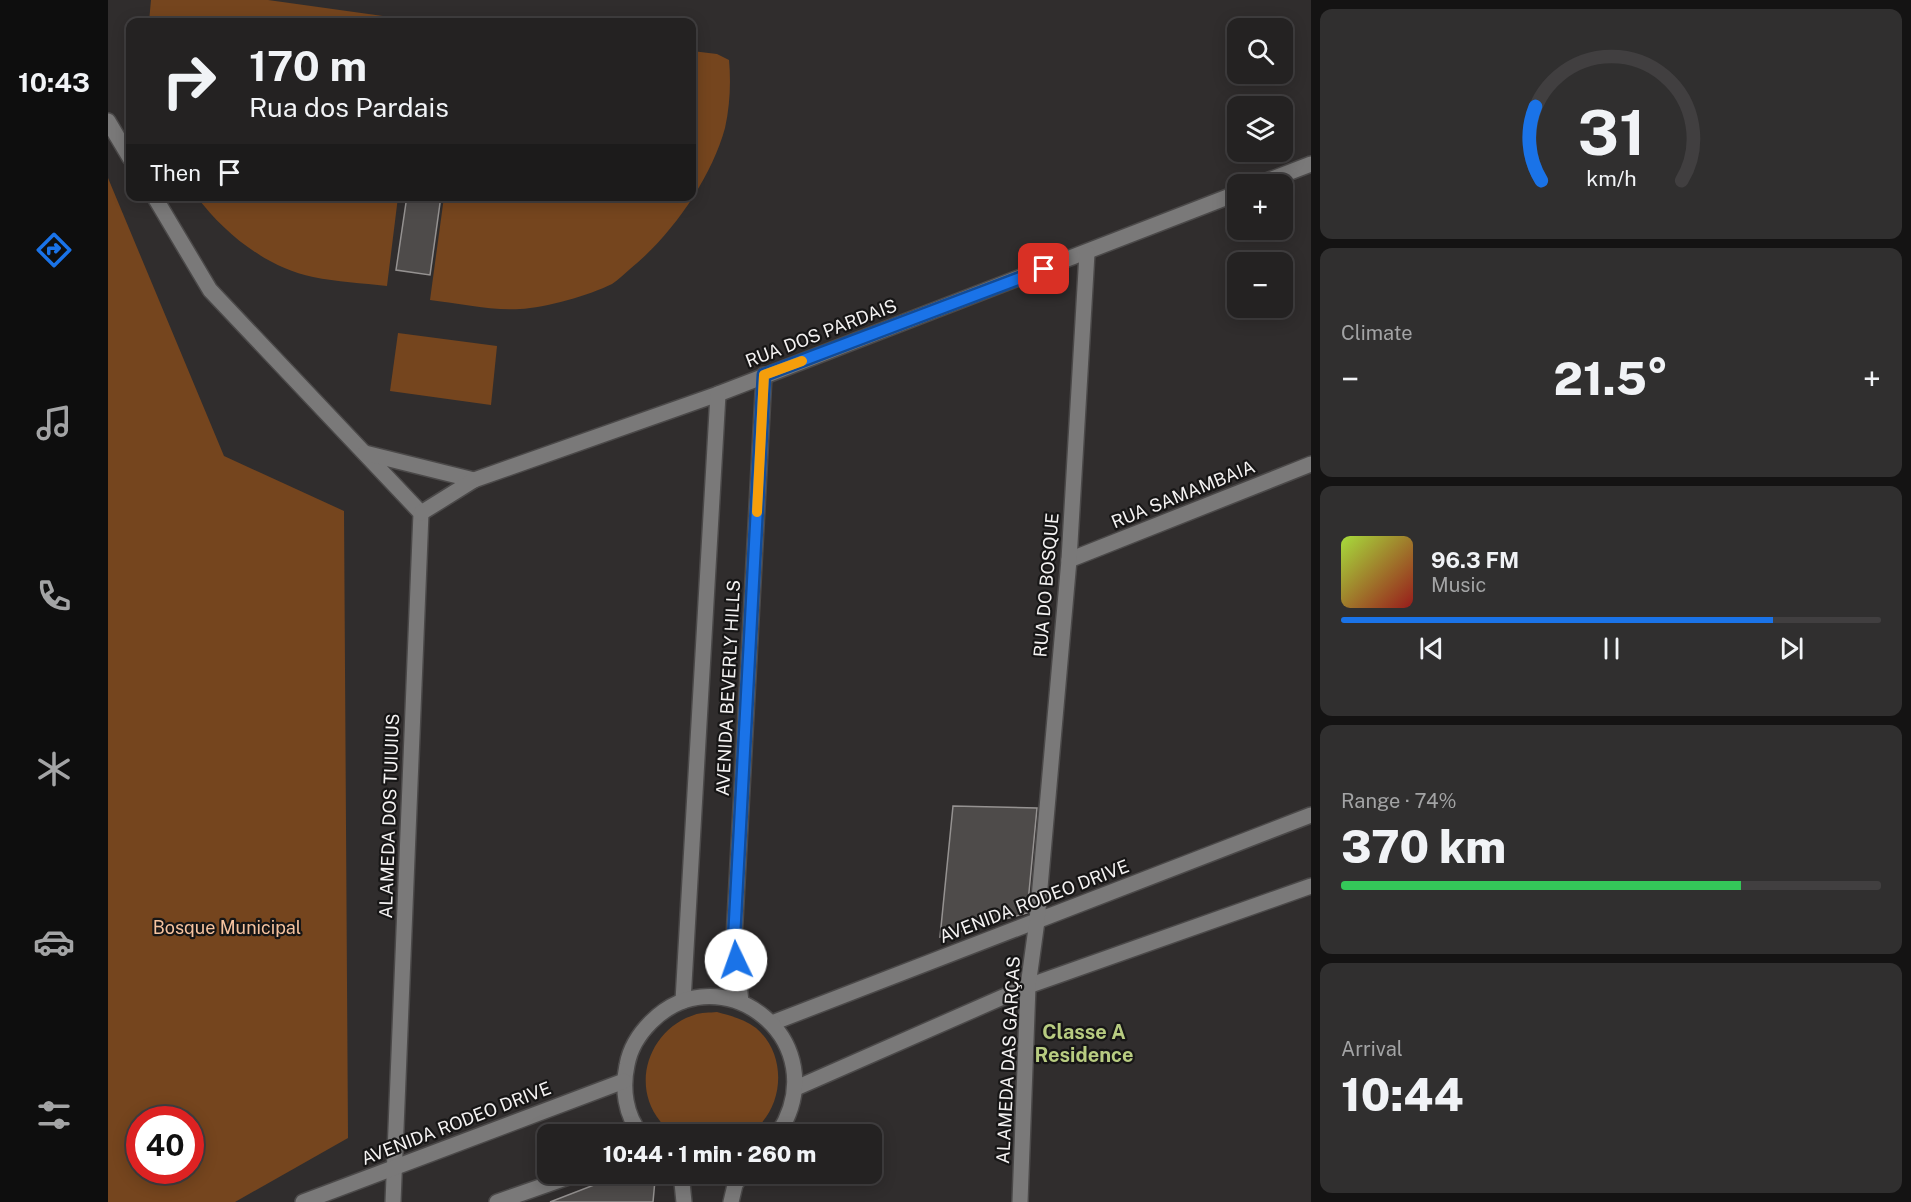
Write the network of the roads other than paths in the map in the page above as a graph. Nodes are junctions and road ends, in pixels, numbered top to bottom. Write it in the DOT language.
graph roads {
  1 [pos="108,121"];
  2 [pos="126,151"];
  3 [pos="1311,164"];
  4 [pos="1285,174"];
  5 [pos="1227,197"];
  6 [pos="157,201"];
  7 [pos="1087,253"];
  8 [pos="764,375"];
  9 [pos="718,394"];
  10 [pos="365,453"];
  11 [pos="1311,464"];
  12 [pos="474,480"];
  13 [pos="421,513"];
  14 [pos="1069,560"];
  15 [pos="1311,815"];
  16 [pos="1311,886"];
  17 [pos="1037,921"];
  18 [pos="1028,986"];
  19 [pos="683,1001"];
  20 [pos="741,1002"];
  21 [pos="772,1023"];
  22 [pos="624,1081"];
  23 [pos="796,1088"];
  24 [pos="634,1124"];
  25 [pos="784,1124"];
  26 [pos="394,1167"];
  27 [pos="548,1184"];
  28 [pos="682,1184"];
  29 [pos="736,1184"];
  30 [pos="303,1202"];
  31 [pos="393,1202"];
  32 [pos="497,1202"];
  33 [pos="684,1202"];
  34 [pos="730,1202"];
  35 [pos="1020,1202"];
  1 -- 2 [label="street"];
  3 -- 4 [label="street"];
  5 -- 7 [label="street, RUA DOS PARDAIS"];
  6 -- 10 [label="street"];
  7 -- 8 [label="street, RUA DOS PARDAIS"];
  7 -- 14 [label="street, RUA DO BOSQUE"];
  8 -- 9 [label="street, RUA DOS PARDAIS"];
  8 -- 20 [label="street, AVENIDA BEVERLY HILLS"];
  9 -- 12 [label="street, RUA DOS PARDAIS"];
  9 -- 19 [label="street, AVENIDA BEVERLY HILLS"];
  10 -- 12 [label="street"];
  10 -- 13 [label="street"];
  11 -- 14 [label="street, RUA SAMAMBAIA"];
  12 -- 13 [label="street, RUA DOS PARDAIS"];
  13 -- 26 [label="street, ALAMEDA DOS TUIUIUS"];
  14 -- 17 [label="street, RUA DO BOSQUE"];
  15 -- 17 [label="street, AVENIDA RODEO DRIVE"];
  16 -- 18 [label="street"];
  17 -- 18 [label="street, ALAMEDA DAS GARÇAS"];
  17 -- 21 [label="street, AVENIDA RODEO DRIVE"];
  18 -- 23 [label="street"];
  18 -- 35 [label="street, ALAMEDA DAS GARÇAS"];
  19 -- 20 [label="street"];
  19 -- 22 [label="street"];
  20 -- 21 [label="street"];
  21 -- 23 [label="street"];
  22 -- 24 [label="street"];
  22 -- 26 [label="street, AVENIDA RODEO DRIVE"];
  23 -- 25 [label="street"];
  26 -- 30 [label="street, AVENIDA RODEO DRIVE"];
  26 -- 31 [label="street, ALAMEDA DOS TUIUIUS"];
  27 -- 32 [label="street"];
  28 -- 33 [label="street"];
  29 -- 34 [label="street"];
}
